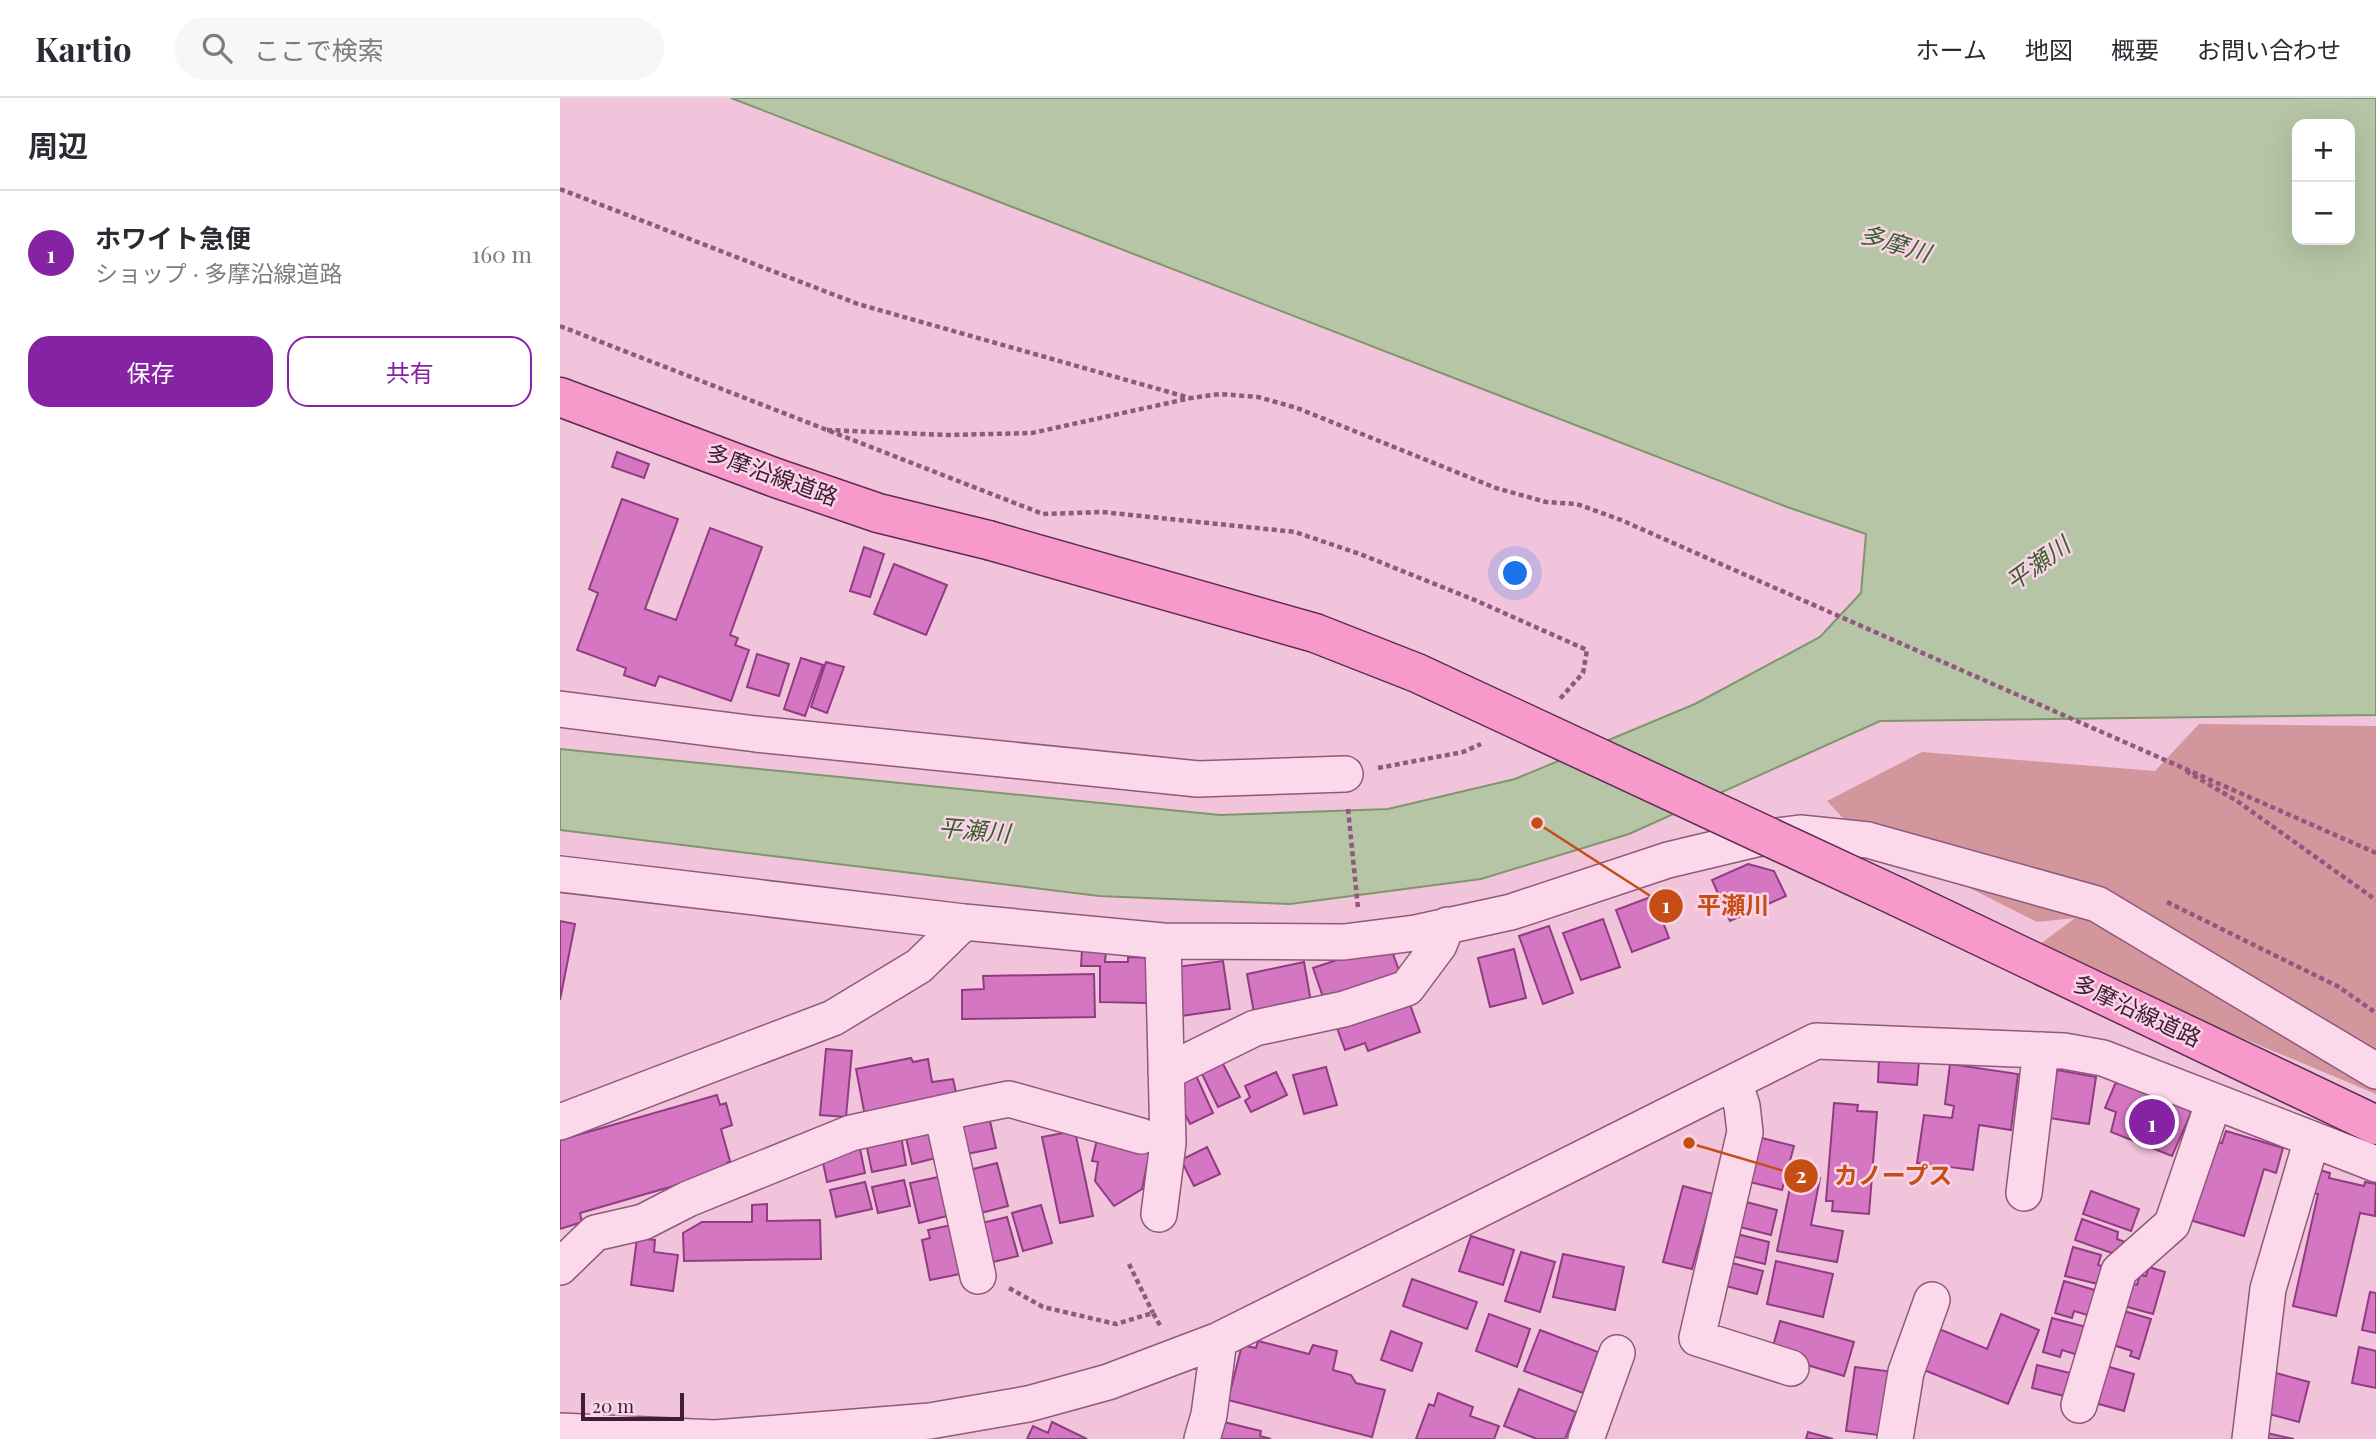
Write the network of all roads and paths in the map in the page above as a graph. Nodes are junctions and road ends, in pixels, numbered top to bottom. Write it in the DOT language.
graph roads {
  1 [pos="560,189"];
  2 [pos="560,326"];
  3 [pos="560,397"];
  4 [pos="1191,398"];
  5 [pos="827,430"];
  6 [pos="1587,650"];
  7 [pos="560,709"];
  8 [pos="2164,758"];
  9 [pos="1345,774"];
  10 [pos="2376,853"];
  11 [pos="560,874"];
  12 [pos="2376,900"];
  13 [pos="1360,918"];
  14 [pos="964,922"];
  15 [pos="1447,925"];
  16 [pos="1163,941"];
  17 [pos="2041,1050"];
  18 [pos="2376,1070"];
  19 [pos="1166,1072"];
  20 [pos="1734,1082"];
  21 [pos="2214,1101"];
  22 [pos="942,1114"];
  23 [pos="2374,1119"];
  24 [pos="560,1122"];
  25 [pos="1141,1136"];
  26 [pos="2312,1139"];
  27 [pos="2376,1164"];
  28 [pos="2024,1193"];
  29 [pos="1159,1214"];
  30 [pos="1129,1264"];
  31 [pos="560,1267"];
  32 [pos="978,1276"];
  33 [pos="1931,1300"];
  34 [pos="1153,1313"];
  35 [pos="1219,1340"];
  36 [pos="1617,1353"];
  37 [pos="1175,1356"];
  38 [pos="1791,1368"];
  39 [pos="2079,1405"];
  40 [pos="574,1435"];
  41 [pos="1202,1439"];
  42 [pos="1586,1439"];
  43 [pos="1895,1439"];
  44 [pos="2250,1439"];
  1 -- 4 [label="path"];
  2 -- 5 [label="path"];
  3 -- 23 [label="main road, 多摩沿線道路, bridge"];
  4 -- 5 [label="path"];
  4 -- 8 [label="path"];
  5 -- 6 [label="path"];
  7 -- 9 [label="street"];
  8 -- 10 [label="path"];
  8 -- 12 [label="path"];
  9 -- 13 [label="path"];
  11 -- 14 [label="street"];
  14 -- 16 [label="street"];
  14 -- 24 [label="street"];
  15 -- 16 [label="street"];
  15 -- 18 [label="street"];
  15 -- 19 [label="street"];
  16 -- 19 [label="street"];
  17 -- 20 [label="street"];
  17 -- 21 [label="street"];
  17 -- 28 [label="street"];
  19 -- 29 [label="street"];
  20 -- 35 [label="street"];
  20 -- 38 [label="street"];
  21 -- 26 [label="street"];
  21 -- 39 [label="street"];
  22 -- 25 [label="street"];
  22 -- 31 [label="street"];
  22 -- 32 [label="street"];
  26 -- 27 [label="street"];
  26 -- 44 [label="street"];
  30 -- 34 [label="path"];
  32 -- 34 [label="path"];
  33 -- 43 [label="street"];
  34 -- 37 [label="path"];
  35 -- 37 [label="street"];
  35 -- 41 [label="street"];
  36 -- 42 [label="street"];
  37 -- 40 [label="street"];
}
